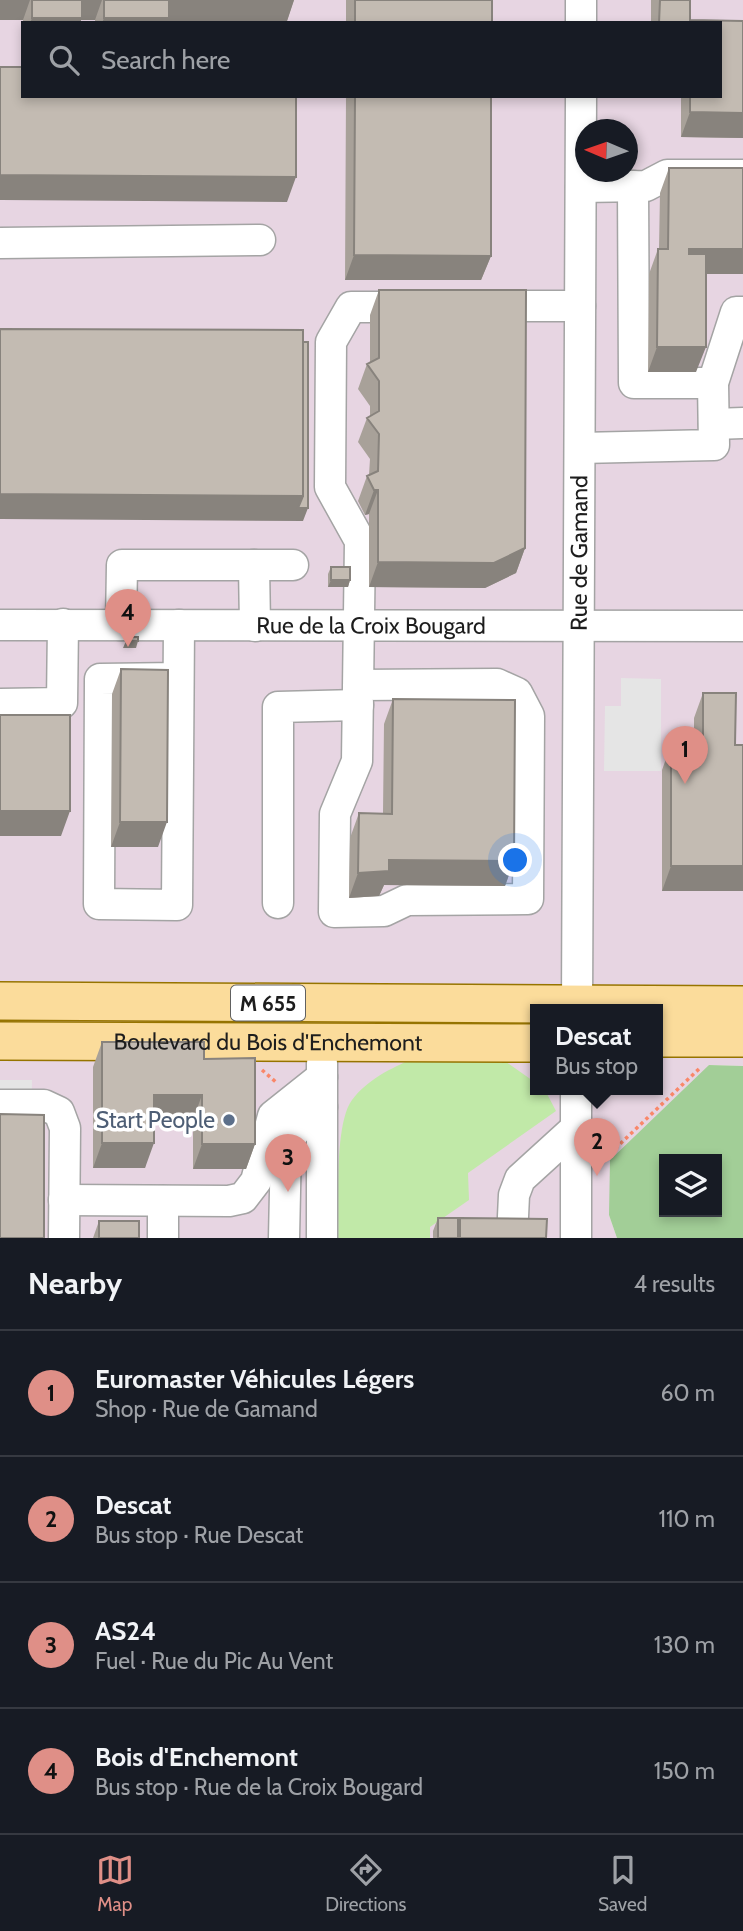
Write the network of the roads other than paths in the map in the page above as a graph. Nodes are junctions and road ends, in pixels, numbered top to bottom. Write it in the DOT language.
graph roads {
  1 [pos="581,0"];
  2 [pos="581,21"];
  3 [pos="581,98"];
  4 [pos="743,175"];
  5 [pos="633,186"];
  6 [pos="581,187"];
  7 [pos="260,240"];
  8 [pos="0,243"];
  9 [pos="580,306"];
  10 [pos="743,312"];
  11 [pos="713,383"];
  12 [pos="728,424"];
  13 [pos="580,448"];
  14 [pos="254,565"];
  15 [pos="293,565"];
  16 [pos="63,624"];
  17 [pos="0,625"];
  18 [pos="121,625"];
  19 [pos="178,625"];
  20 [pos="359,625"];
  21 [pos="579,625"];
  22 [pos="255,626"];
  23 [pos="743,626"];
  24 [pos="178,678"];
  25 [pos="358,695"];
  26 [pos="0,704"];
  27 [pos="278,903"];
  28 [pos="0,1001"];
  29 [pos="506,1004"];
  30 [pos="577,1004"];
  31 [pos="530,1005"];
  32 [pos="743,1005"];
  33 [pos="663,1006"];
  34 [pos="0,1025"];
  35 [pos="663,1038"];
  36 [pos="743,1038"];
  37 [pos="0,1041"];
  38 [pos="46,1041"];
  39 [pos="530,1043"];
  40 [pos="322,1059"];
  41 [pos="576,1095"];
  42 [pos="0,1105"];
  43 [pos="322,1107"];
  44 [pos="576,1128"];
  45 [pos="65,1200"];
  46 [pos="163,1201"];
  47 [pos="64,1238"];
  48 [pos="163,1238"];
  49 [pos="284,1238"];
  50 [pos="322,1238"];
  51 [pos="512,1238"];
  52 [pos="576,1238"];
  1 -- 2 [label="street"];
  3 -- 6 [label="street, Rue de Gamand"];
  4 -- 5 [label="street"];
  5 -- 6 [label="street"];
  5 -- 11 [label="street"];
  6 -- 9 [label="street, Rue de Gamand"];
  7 -- 8 [label="street"];
  9 -- 13 [label="street, Rue de Gamand"];
  9 -- 20 [label="street"];
  10 -- 11 [label="street"];
  11 -- 12 [label="street"];
  12 -- 13 [label="street"];
  13 -- 21 [label="street, Rue de Gamand"];
  14 -- 15 [label="street"];
  14 -- 18 [label="street"];
  14 -- 22 [label="street"];
  16 -- 17 [label="street, Rue de la Croix Bougard"];
  16 -- 18 [label="street, Rue de la Croix Bougard"];
  16 -- 26 [label="street"];
  18 -- 19 [label="street, Rue de la Croix Bougard"];
  19 -- 22 [label="street, Rue de la Croix Bougard"];
  19 -- 24 [label="street"];
  20 -- 21 [label="street, Rue de la Croix Bougard"];
  20 -- 22 [label="street, Rue de la Croix Bougard"];
  20 -- 25 [label="street"];
  21 -- 23 [label="street, Rue de la Croix Bougard"];
  21 -- 30 [label="street, Rue de Gamand"];
  24 -- 24 [label="street"];
  25 -- 25 [label="street"];
  25 -- 27 [label="street"];
  28 -- 29 [label="main road, Boulevard du Bois d'Enchemont / M 655"];
  29 -- 31 [label="main road, Boulevard du Bois d'Enchemont / M 655"];
  29 -- 40 [label="main road"];
  32 -- 33 [label="main road, Boulevard du Bois d'Enchemont / M 655"];
  34 -- 38 [label="street"];
  35 -- 36 [label="main road"];
  37 -- 38 [label="main road, Boulevard du Bois d'Enchemont / M 655"];
  38 -- 40 [label="main road, Boulevard du Bois d'Enchemont / M 655"];
  39 -- 40 [label="main road, Boulevard du Bois d'Enchemont / M 655"];
  40 -- 43 [label="street"];
  40 -- 46 [label="street"];
  41 -- 44 [label="street"];
  42 -- 45 [label="street"];
  43 -- 49 [label="street"];
  43 -- 50 [label="street"];
  44 -- 51 [label="street"];
  44 -- 52 [label="street"];
  45 -- 46 [label="street"];
  45 -- 47 [label="street"];
  46 -- 48 [label="street"];
}
